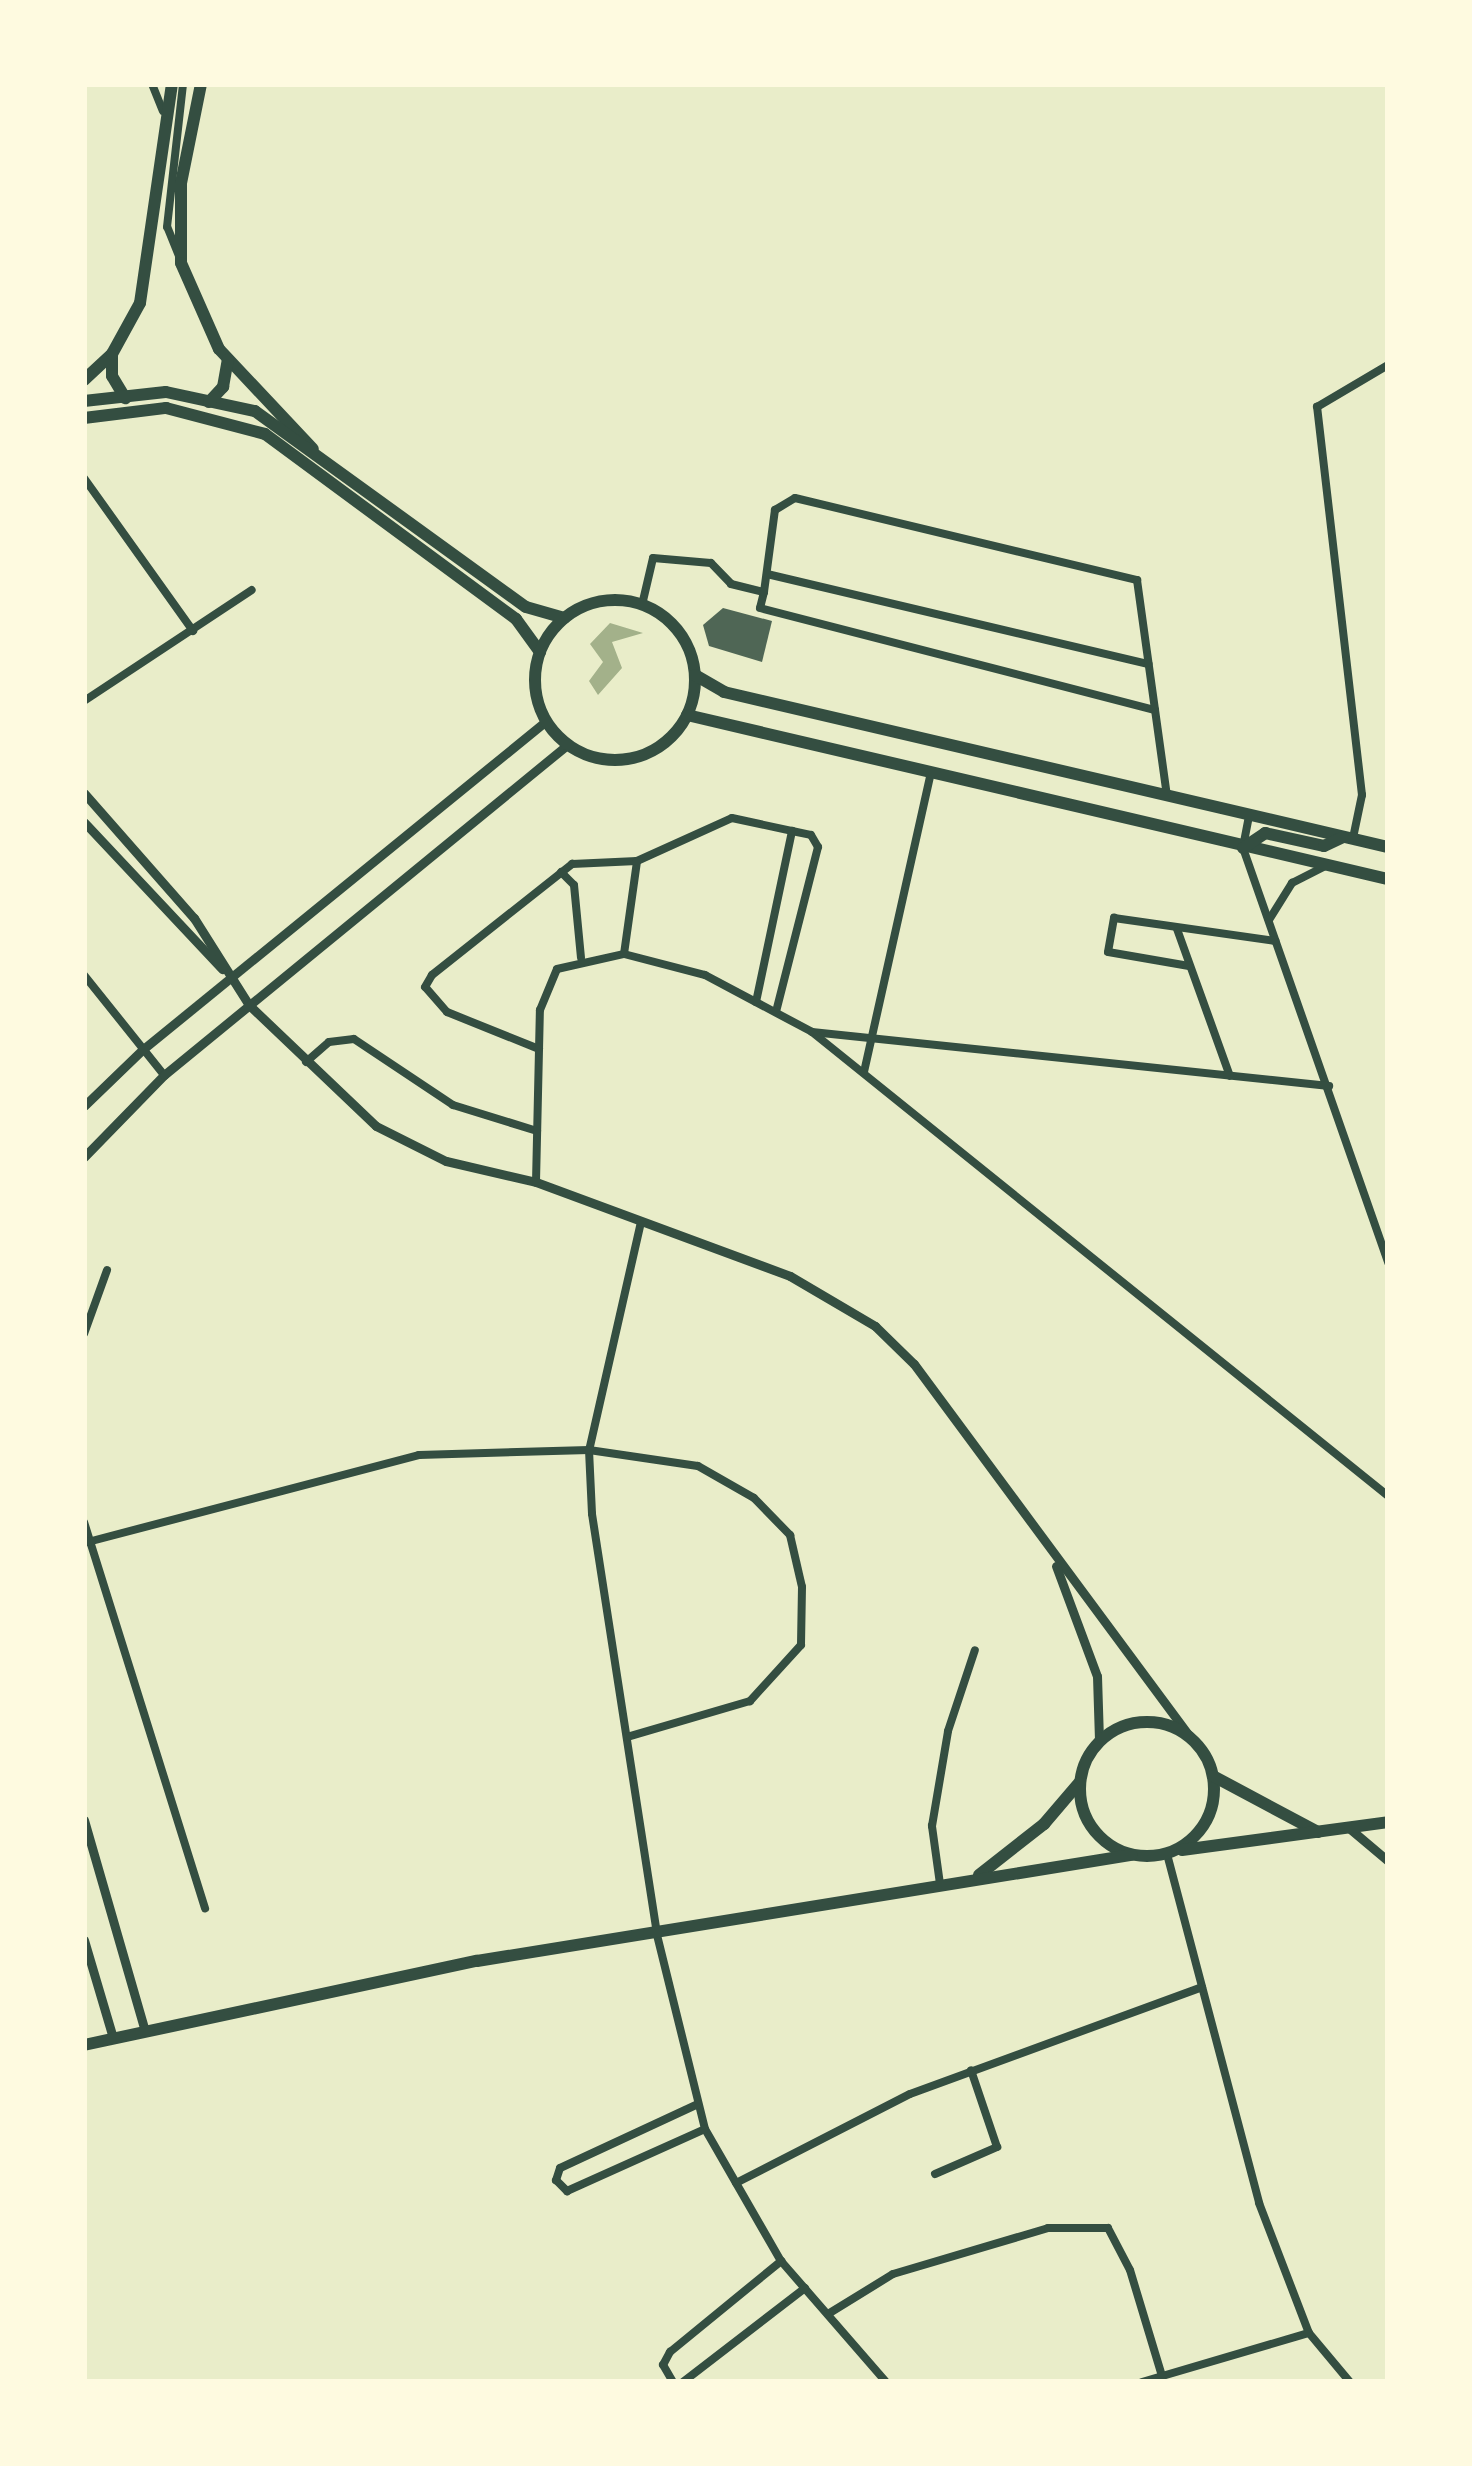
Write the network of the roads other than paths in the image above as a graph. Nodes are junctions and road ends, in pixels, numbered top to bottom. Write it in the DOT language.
graph roads {
  1 [pos="152,84"];
  2 [pos="172,84"];
  3 [pos="183,84"];
  4 [pos="201,84"];
  5 [pos="163,111"];
  6 [pos="182,263"];
  7 [pos="112,354"];
  8 [pos="224,354"];
  9 [pos="1388,365"];
  10 [pos="84,380"];
  11 [pos="122,393"];
  12 [pos="212,399"];
  13 [pos="84,401"];
  14 [pos="131,408"];
  15 [pos="200,412"];
  16 [pos="84,418"];
  17 [pos="314,450"];
  18 [pos="84,478"];
  19 [pos="766,574"];
  20 [pos="252,590"];
  21 [pos="764,592"];
  22 [pos="642,605"];
  23 [pos="564,618"];
  24 [pos="193,631"];
  25 [pos="540,652"];
  26 [pos="1149,664"];
  27 [pos="695,675"];
  28 [pos="84,701"];
  29 [pos="1155,710"];
  30 [pos="687,715"];
  31 [pos="546,721"];
  32 [pos="567,745"];
  33 [pos="931,773"];
  34 [pos="84,793"];
  35 [pos="1167,796"];
  36 [pos="1249,816"];
  37 [pos="84,822"];
  38 [pos="792,831"];
  39 [pos="1348,837"];
  40 [pos="1388,847"];
  41 [pos="1244,848"];
  42 [pos="637,861"];
  43 [pos="1329,865"];
  44 [pos="561,872"];
  45 [pos="1388,879"];
  46 [pos="1268,922"];
  47 [pos="1177,929"];
  48 [pos="1274,941"];
  49 [pos="624,954"];
  50 [pos="581,958"];
  51 [pos="1190,966"];
  52 [pos="84,975"];
  53 [pos="230,977"];
  54 [pos="756,1002"];
  55 [pos="249,1005"];
  56 [pos="776,1012"];
  57 [pos="812,1032"];
  58 [pos="872,1038"];
  59 [pos="539,1049"];
  60 [pos="142,1050"];
  61 [pos="305,1062"];
  62 [pos="864,1072"];
  63 [pos="164,1075"];
  64 [pos="1230,1076"];
  65 [pos="1329,1086"];
  66 [pos="84,1106"];
  67 [pos="537,1131"];
  68 [pos="84,1156"];
  69 [pos="536,1182"];
  70 [pos="641,1222"];
  71 [pos="1388,1263"];
  72 [pos="107,1270"];
  73 [pos="84,1334"];
  74 [pos="590,1450"];
  75 [pos="1383,1484"];
  76 [pos="1388,1496"];
  77 [pos="84,1522"];
  78 [pos="87,1542"];
  79 [pos="1052,1555"];
  80 [pos="975,1650"];
  81 [pos="630,1736"];
  82 [pos="1189,1736"];
  83 [pos="1099,1741"];
  84 [pos="1214,1776"];
  85 [pos="1079,1783"];
  86 [pos="84,1820"];
  87 [pos="1388,1822"];
  88 [pos="1349,1828"];
  89 [pos="1319,1832"];
  90 [pos="1171,1852"];
  91 [pos="1131,1855"];
  92 [pos="1388,1861"];
  93 [pos="976,1877"];
  94 [pos="940,1884"];
  95 [pos="205,1909"];
  96 [pos="657,1935"];
  97 [pos="84,1940"];
  98 [pos="1202,1987"];
  99 [pos="145,2031"];
  100 [pos="113,2038"];
  101 [pos="84,2045"];
  102 [pos="971,2070"];
  103 [pos="698,2104"];
  104 [pos="705,2129"];
  105 [pos="935,2174"];
  106 [pos="736,2183"];
  107 [pos="781,2260"];
  108 [pos="805,2288"];
  109 [pos="828,2314"];
  110 [pos="1309,2332"];
  111 [pos="1162,2376"];
  112 [pos="673,2382"];
  113 [pos="683,2382"];
  114 [pos="886,2382"];
  115 [pos="1142,2382"];
  116 [pos="1350,2382"];
  1 -- 5 [label="street"];
  2 -- 5 [label="main road"];
  3 -- 6 [label="street"];
  4 -- 6 [label="main road"];
  5 -- 7 [label="main road"];
  6 -- 8 [label="main road"];
  7 -- 10 [label="main road"];
  7 -- 11 [label="main road"];
  8 -- 12 [label="main road"];
  8 -- 17 [label="main road"];
  9 -- 39 [label="street"];
  11 -- 12 [label="main road"];
  11 -- 13 [label="main road"];
  11 -- 14 [label="main road"];
  12 -- 15 [label="main road"];
  12 -- 17 [label="main road"];
  14 -- 15 [label="main road"];
  14 -- 16 [label="main road"];
  15 -- 25 [label="main road"];
  17 -- 23 [label="main road"];
  18 -- 24 [label="street"];
  19 -- 21 [label="street"];
  19 -- 26 [label="street"];
  19 -- 26 [label="street"];
  20 -- 24 [label="street"];
  21 -- 22 [label="street"];
  21 -- 29 [label="street"];
  22 -- 23 [label="main road"];
  22 -- 27 [label="main road"];
  23 -- 25 [label="main road"];
  24 -- 28 [label="street"];
  25 -- 31 [label="main road"];
  26 -- 29 [label="street"];
  27 -- 30 [label="main road"];
  27 -- 35 [label="main road"];
  29 -- 35 [label="street"];
  30 -- 32 [label="main road"];
  30 -- 33 [label="main road"];
  31 -- 32 [label="main road"];
  31 -- 53 [label="street"];
  32 -- 55 [label="street"];
  33 -- 41 [label="main road"];
  33 -- 58 [label="street"];
  34 -- 53 [label="street"];
  35 -- 36 [label="main road"];
  36 -- 39 [label="main road"];
  36 -- 41 [label="street"];
  37 -- 53 [label="street"];
  38 -- 42 [label="street"];
  38 -- 54 [label="street"];
  38 -- 56 [label="street"];
  39 -- 40 [label="main road"];
  39 -- 41 [label="main road"];
  41 -- 43 [label="main road"];
  41 -- 46 [label="street"];
  42 -- 44 [label="street"];
  42 -- 49 [label="street"];
  43 -- 45 [label="main road"];
  43 -- 46 [label="street"];
  44 -- 50 [label="street"];
  44 -- 59 [label="street"];
  46 -- 48 [label="street"];
  47 -- 48 [label="street"];
  47 -- 51 [label="street"];
  47 -- 51 [label="street"];
  48 -- 65 [label="street"];
  49 -- 50 [label="street"];
  49 -- 54 [label="street"];
  50 -- 59 [label="street"];
  51 -- 64 [label="street"];
  52 -- 60 [label="street"];
  53 -- 55 [label="street"];
  53 -- 60 [label="street"];
  54 -- 56 [label="street"];
  55 -- 61 [label="street"];
  55 -- 63 [label="street"];
  56 -- 57 [label="street"];
  57 -- 58 [label="street"];
  57 -- 62 [label="street"];
  58 -- 62 [label="street"];
  58 -- 64 [label="street"];
  59 -- 67 [label="street"];
  60 -- 63 [label="street"];
  60 -- 66 [label="street"];
  61 -- 67 [label="street"];
  61 -- 69 [label="street"];
  62 -- 75 [label="street"];
  63 -- 68 [label="street"];
  64 -- 65 [label="street"];
  65 -- 71 [label="street"];
  67 -- 69 [label="street"];
  69 -- 70 [label="street"];
  70 -- 74 [label="street"];
  70 -- 79 [label="street"];
  72 -- 73 [label="street"];
  74 -- 78 [label="street"];
  74 -- 81 [label="street"];
  74 -- 81 [label="street"];
  75 -- 76 [label="street"];
  77 -- 78 [label="street"];
  78 -- 95 [label="street"];
  79 -- 82 [label="street"];
  79 -- 83 [label="street"];
  80 -- 94 [label="street"];
  81 -- 96 [label="street"];
  82 -- 83 [label="main road"];
  82 -- 84 [label="main road"];
  83 -- 85 [label="main road"];
  84 -- 89 [label="main road"];
  84 -- 90 [label="main road"];
  85 -- 91 [label="main road"];
  85 -- 93 [label="main road"];
  86 -- 99 [label="street"];
  87 -- 88 [label="main road"];
  88 -- 89 [label="main road"];
  88 -- 92 [label="street"];
  89 -- 90 [label="main road"];
  90 -- 91 [label="main road"];
  90 -- 98 [label="street"];
  91 -- 93 [label="main road"];
  93 -- 94 [label="main road"];
  94 -- 96 [label="main road"];
  96 -- 99 [label="main road"];
  96 -- 103 [label="street"];
  97 -- 100 [label="street"];
  98 -- 102 [label="street"];
  98 -- 110 [label="street"];
  99 -- 100 [label="main road"];
  100 -- 101 [label="main road"];
  102 -- 105 [label="street"];
  102 -- 106 [label="street"];
  103 -- 104 [label="street"];
  103 -- 104 [label="street"];
  104 -- 106 [label="street"];
  106 -- 107 [label="street"];
  107 -- 108 [label="street"];
  107 -- 112 [label="street"];
  108 -- 109 [label="street"];
  108 -- 113 [label="street"];
  109 -- 111 [label="street"];
  109 -- 114 [label="street"];
  110 -- 111 [label="street"];
  110 -- 116 [label="street"];
  111 -- 115 [label="street"];
}
